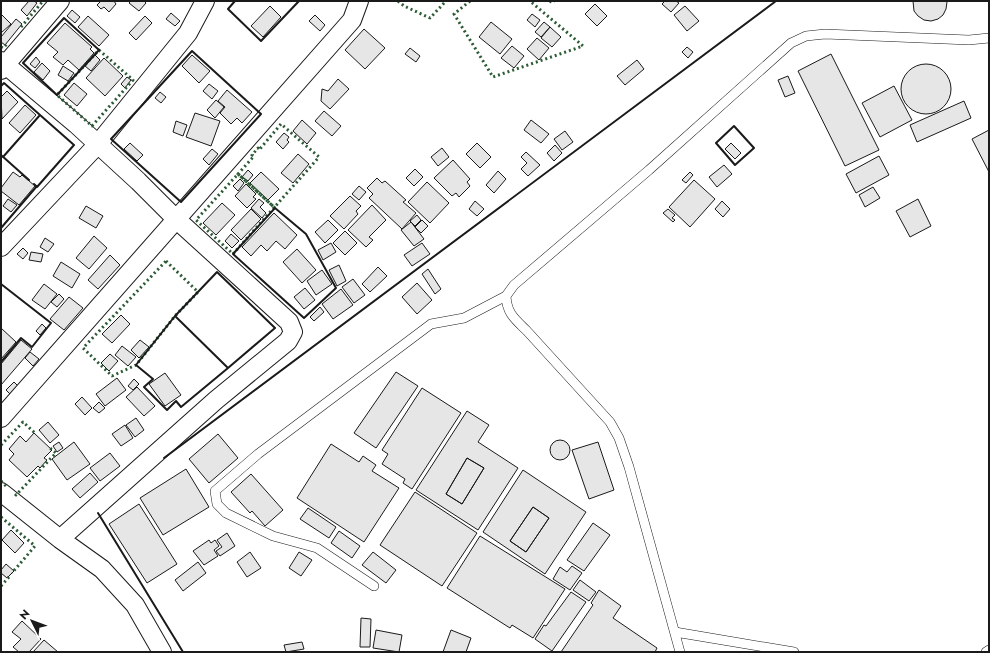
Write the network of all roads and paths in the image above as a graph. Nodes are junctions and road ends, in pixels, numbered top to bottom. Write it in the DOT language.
graph roads {
  1 [pos="60,1"];
  2 [pos="205,1"];
  3 [pos="359,1"];
  4 [pos="989,38"];
  5 [pos="3,65"];
  6 [pos="98,144"];
  7 [pos="176,219"];
  8 [pos="1,248"];
  9 [pos="506,296"];
  10 [pos="1,418"];
  11 [pos="1,492"];
  12 [pos="60,539"];
  13 [pos="374,586"];
  14 [pos="675,632"];
  15 [pos="989,650"];
  16 [pos="162,652"];
  17 [pos="680,652"];
  18 [pos="794,652"];
  19 [pos="986,652"];
  1 -- 5 [label="street"];
  2 -- 6 [label="street"];
  3 -- 7 [label="street"];
  4 -- 9 [label="lane"];
  5 -- 6 [label="street"];
  6 -- 7 [label="street"];
  6 -- 8 [label="street"];
  7 -- 10 [label="street"];
  7 -- 12 [label="street"];
  9 -- 13 [label="lane"];
  9 -- 14 [label="lane"];
  11 -- 12 [label="street"];
  12 -- 16 [label="street"];
  14 -- 17 [label="lane"];
  14 -- 18 [label="lane"];
  15 -- 19 [label="lane"];
}
